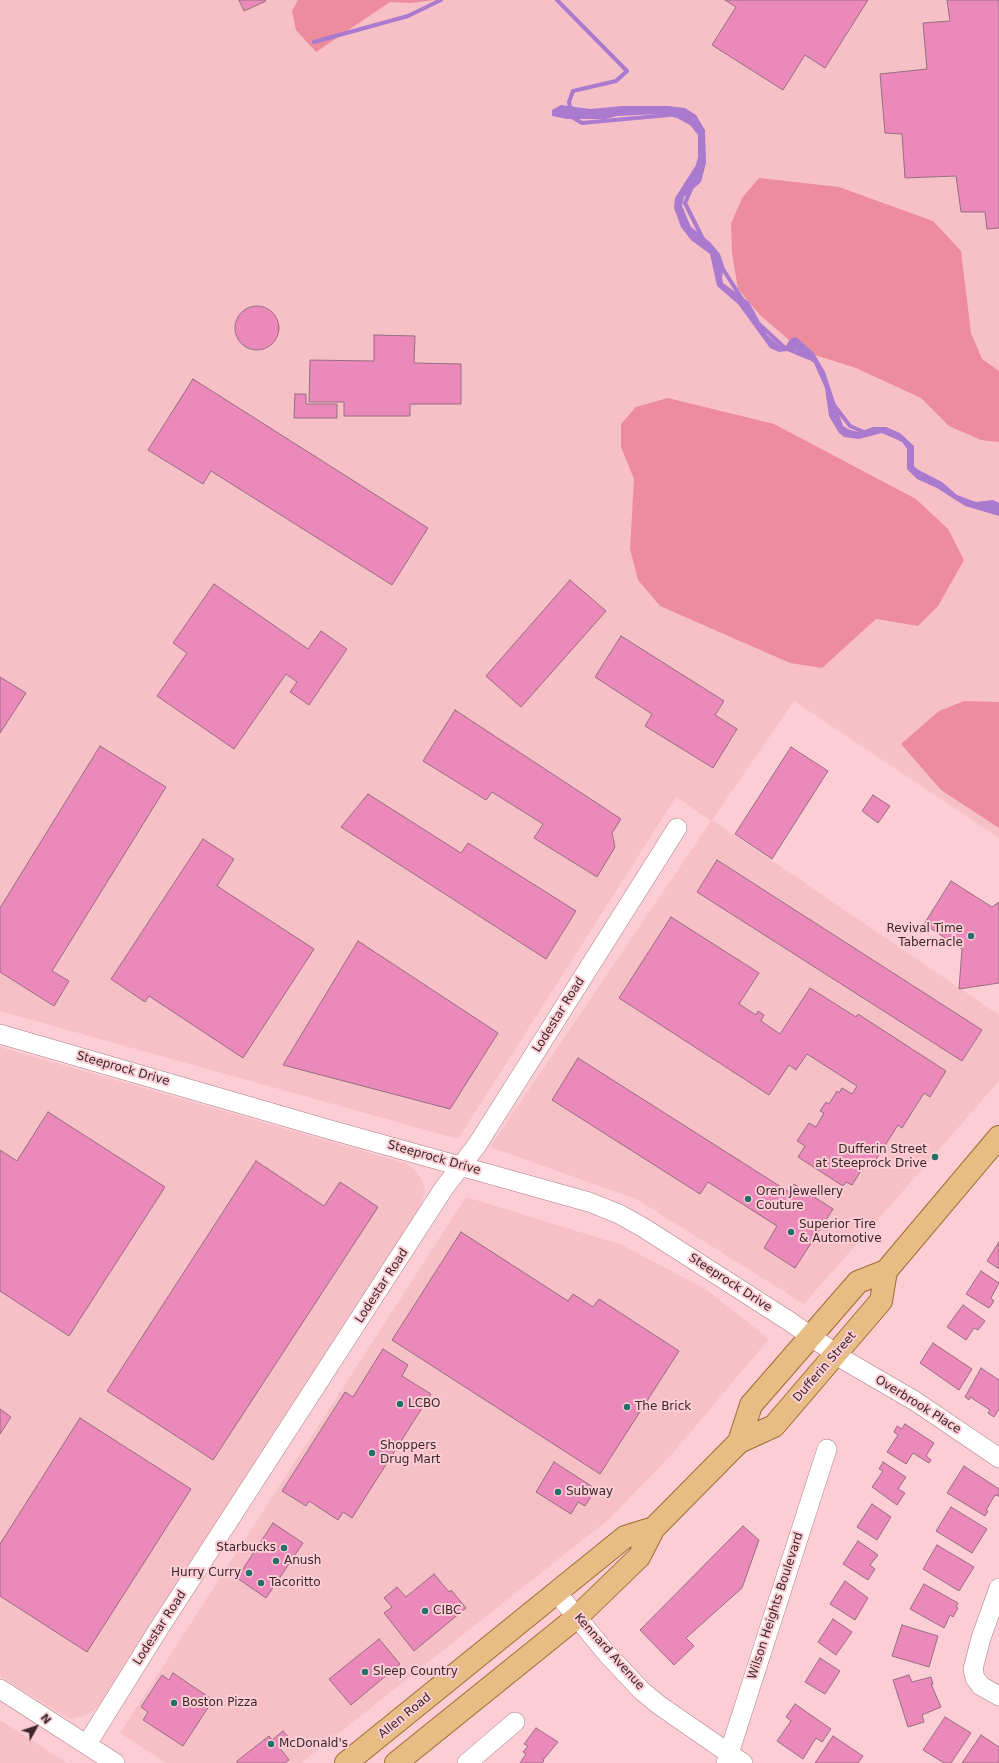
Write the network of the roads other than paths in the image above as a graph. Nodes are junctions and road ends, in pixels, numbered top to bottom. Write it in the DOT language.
graph roads {
  1 [pos="677,828"];
  2 [pos="0,1034"];
  3 [pos="999,1136"];
  4 [pos="462,1166"];
  5 [pos="886,1271"];
  6 [pos="812,1336"];
  7 [pos="836,1354"];
  8 [pos="738,1442"];
  9 [pos="827,1449"];
  10 [pos="999,1458"];
  11 [pos="654,1528"];
  12 [pos="999,1588"];
  13 [pos="557,1593"];
  14 [pos="577,1617"];
  15 [pos="0,1689"];
  16 [pos="999,1696"];
  17 [pos="515,1722"];
  18 [pos="87,1744"];
  19 [pos="732,1760"];
  20 [pos="115,1763"];
  21 [pos="346,1763"];
  22 [pos="396,1763"];
  23 [pos="467,1763"];
  1 -- 4 [label="street, Lodestar Road"];
  2 -- 4 [label="street, Steeprock Drive"];
  3 -- 5 [label="main road, Dufferin Street"];
  4 -- 6 [label="street, Steeprock Drive"];
  4 -- 18 [label="street, Lodestar Road"];
  5 -- 6 [label="main road, Dufferin Street"];
  5 -- 7 [label="main road, Dufferin Street"];
  6 -- 7 [label="street, Steeprock Drive"];
  6 -- 8 [label="main road, Dufferin Street"];
  7 -- 8 [label="main road, Dufferin Street"];
  7 -- 10 [label="street, Overbrook Place"];
  8 -- 11 [label="main road, Dufferin Street"];
  9 -- 19 [label="street, Wilson Heights Boulevard"];
  11 -- 13 [label="main road, Dufferin Street"];
  11 -- 14 [label="main road, Dufferin Street"];
  12 -- 16 [label="street"];
  13 -- 14 [label="street, Kennard Avenue"];
  13 -- 21 [label="main road, Allen Road"];
  14 -- 19 [label="street, Kennard Avenue"];
  14 -- 22 [label="main road"];
  15 -- 18 [label="street"];
  17 -- 23 [label="street"];
  18 -- 20 [label="street"];
}
